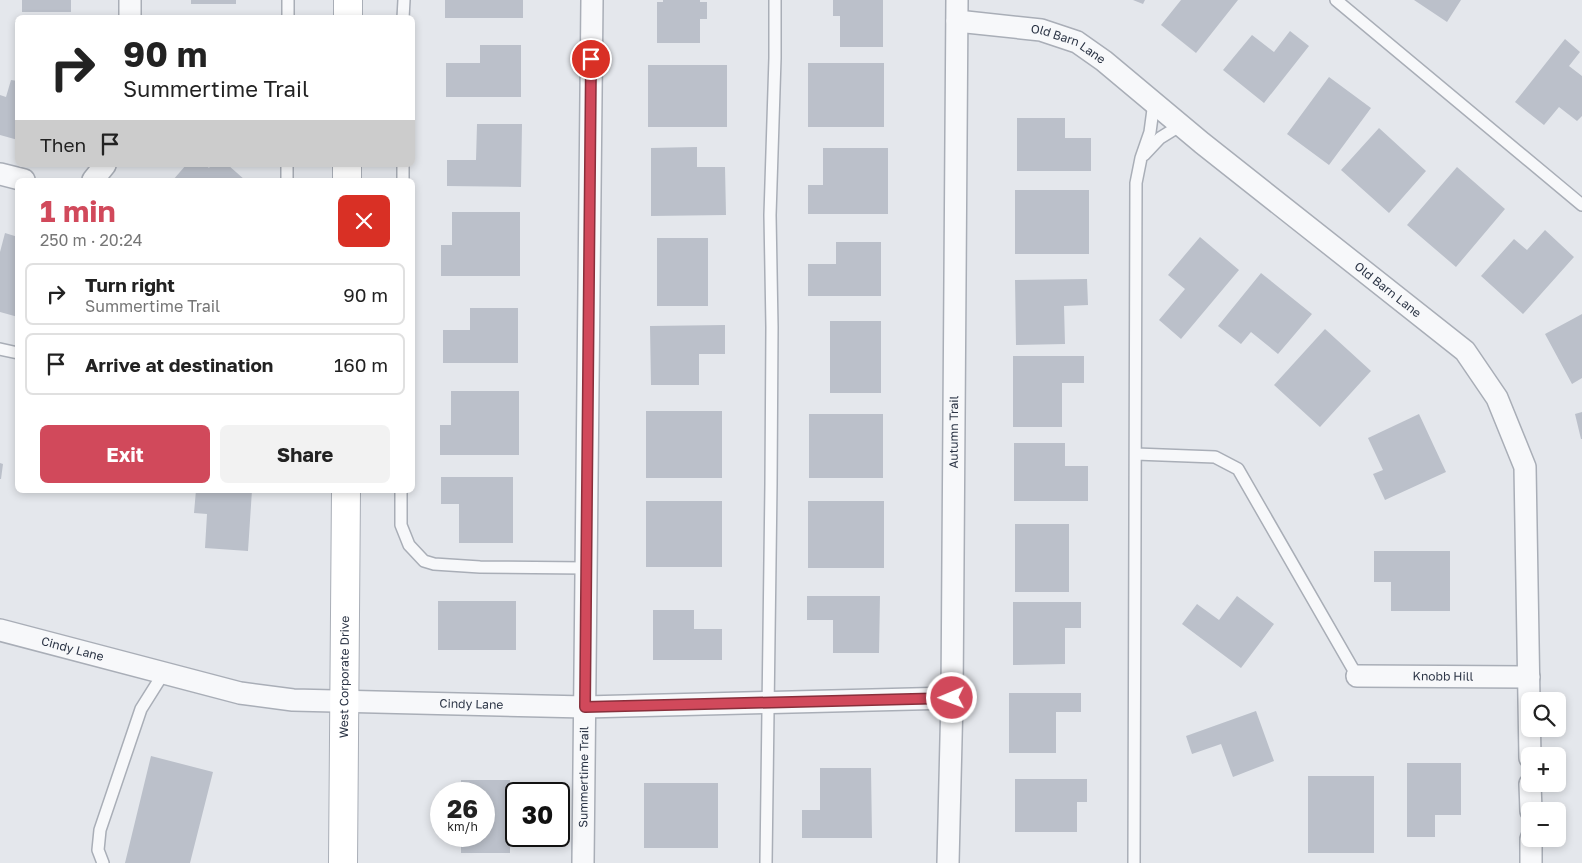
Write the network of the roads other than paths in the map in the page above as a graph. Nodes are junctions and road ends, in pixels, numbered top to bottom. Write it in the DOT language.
graph roads {
  1 [pos="130,0"];
  2 [pos="288,0"];
  3 [pos="348,0"];
  4 [pos="404,0"];
  5 [pos="592,0"];
  6 [pos="775,0"];
  7 [pos="957,0"];
  8 [pos="1336,0"];
  9 [pos="130,15"];
  10 [pos="288,15"];
  11 [pos="348,15"];
  12 [pos="403,15"];
  13 [pos="957,22"];
  14 [pos="1154,102"];
  15 [pos="1181,125"];
  16 [pos="1141,158"];
  17 [pos="104,167"];
  18 [pos="0,174"];
  19 [pos="16,178"];
  20 [pos="95,178"];
  21 [pos="1582,205"];
  22 [pos="0,348"];
  23 [pos="15,352"];
  24 [pos="1136,454"];
  25 [pos="346,493"];
  26 [pos="401,493"];
  27 [pos="586,568"];
  28 [pos="0,630"];
  29 [pos="163,674"];
  30 [pos="1358,676"];
  31 [pos="1529,677"];
  32 [pos="952,698"];
  33 [pos="345,702"];
  34 [pos="767,703"];
  35 [pos="585,707"];
  36 [pos="1530,747"];
  37 [pos="1531,847"];
  38 [pos="103,863"];
  39 [pos="343,863"];
  40 [pos="583,863"];
  41 [pos="766,863"];
  42 [pos="948,863"];
  43 [pos="1134,863"];
  44 [pos="1531,863"];
  1 -- 9 [label="street"];
  2 -- 10 [label="lane"];
  3 -- 11 [label="street"];
  4 -- 12 [label="lane"];
  5 -- 27 [label="street, Summertime Trail"];
  6 -- 34 [label="lane"];
  7 -- 13 [label="street, Autumn Trail"];
  8 -- 21 [label="lane"];
  13 -- 14 [label="street, Old Barn Lane"];
  13 -- 32 [label="street, Autumn Trail"];
  14 -- 15 [label="street, Old Barn Lane"];
  14 -- 16 [label="lane"];
  15 -- 16 [label="lane"];
  15 -- 31 [label="street, Old Barn Lane"];
  16 -- 24 [label="lane"];
  17 -- 20 [label="street"];
  18 -- 19 [label="street"];
  22 -- 23 [label="lane"];
  24 -- 30 [label="lane"];
  24 -- 43 [label="lane"];
  25 -- 33 [label="street, West Corporate Drive"];
  26 -- 27 [label="lane"];
  27 -- 35 [label="street, Summertime Trail"];
  28 -- 29 [label="street, Cindy Lane"];
  29 -- 33 [label="street, Cindy Lane"];
  29 -- 38 [label="lane"];
  30 -- 31 [label="street, Knobb Hill"];
  31 -- 36 [label="street, Old Barn Lane"];
  32 -- 34 [label="street, Cindy Lane"];
  32 -- 42 [label="street, Autumn Trail"];
  33 -- 35 [label="street, Cindy Lane"];
  33 -- 39 [label="street, West Corporate Drive"];
  34 -- 35 [label="street, Cindy Lane"];
  34 -- 41 [label="lane"];
  35 -- 40 [label="street, Summertime Trail"];
  37 -- 44 [label="street"];
}
